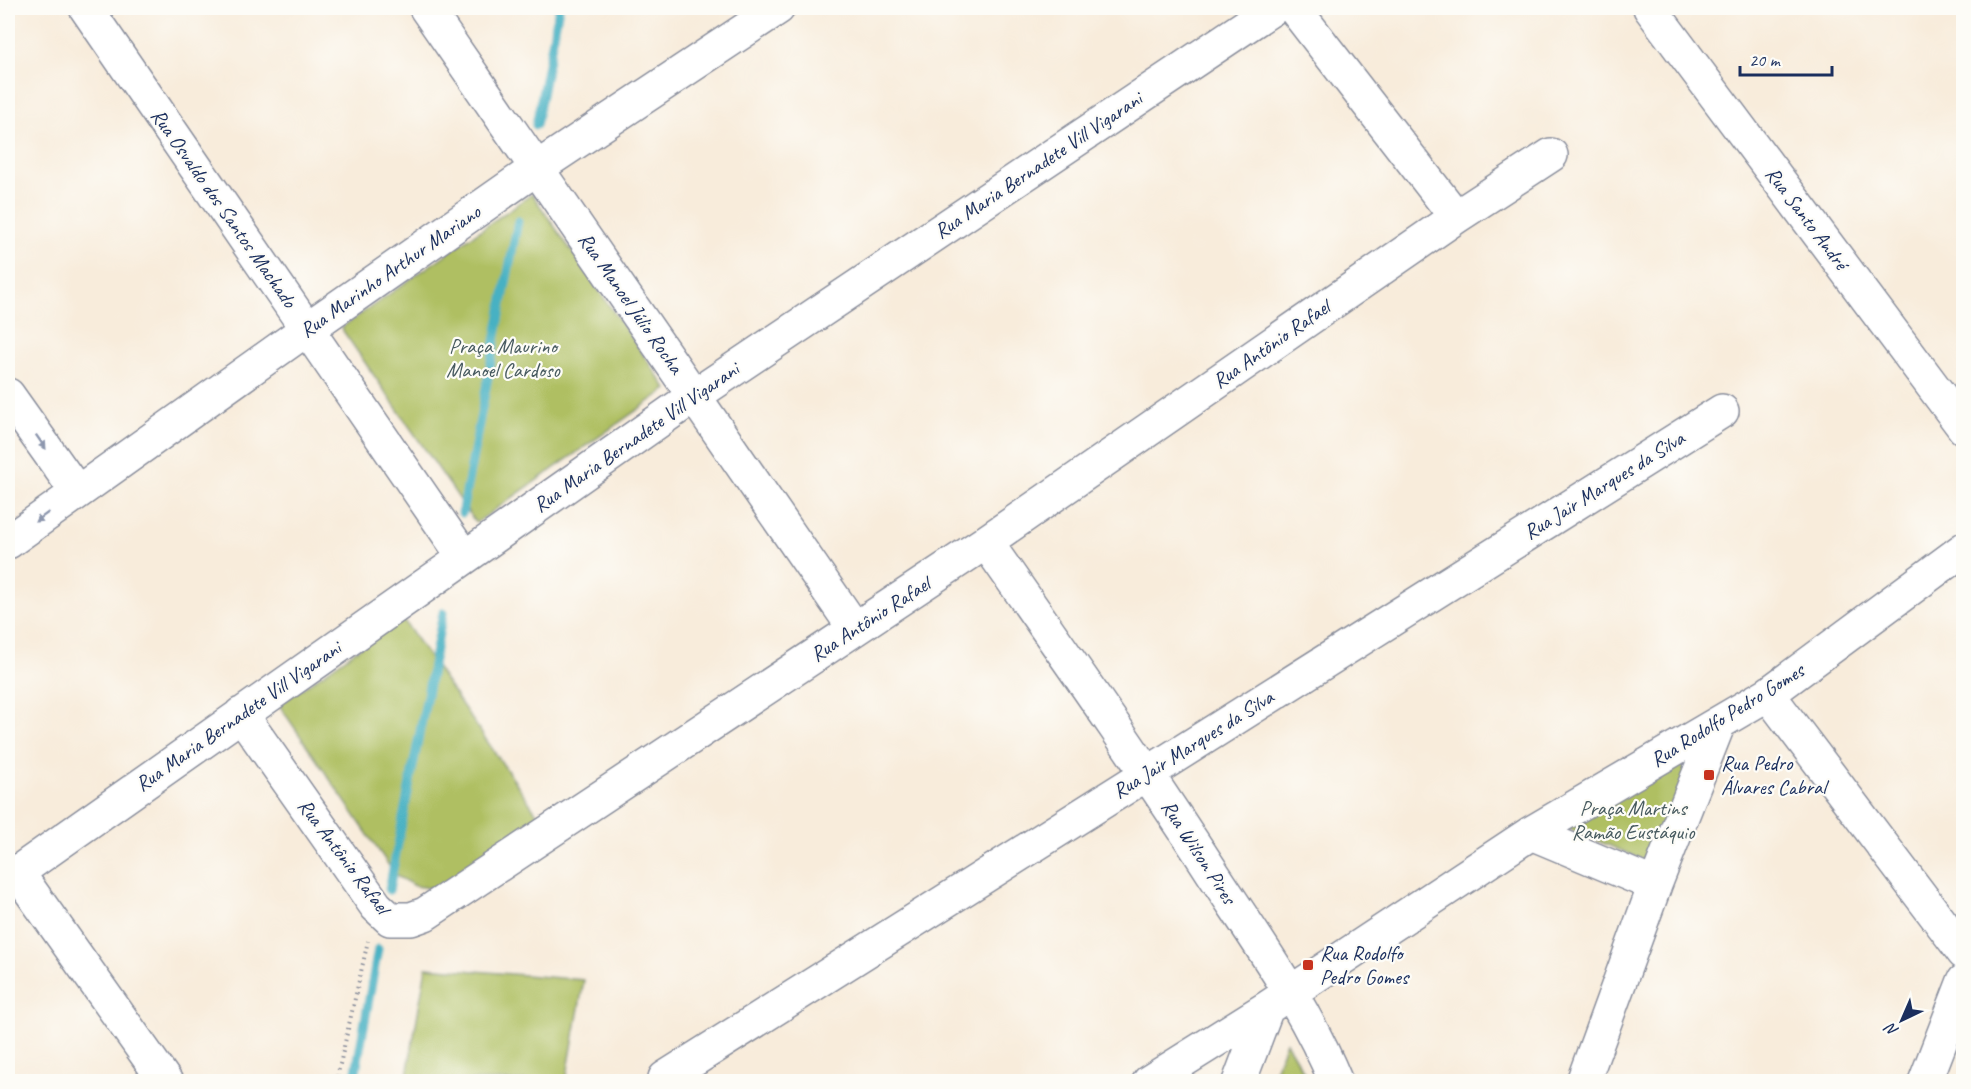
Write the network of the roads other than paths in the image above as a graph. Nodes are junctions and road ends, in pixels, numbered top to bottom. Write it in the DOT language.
graph roads {
  1 [pos="86,8"];
  2 [pos="426,8"];
  3 [pos="778,8"];
  4 [pos="1273,8"];
  5 [pos="1294,8"];
  6 [pos="1650,8"];
  7 [pos="1551,155"];
  8 [pos="537,168"];
  9 [pos="1456,217"];
  10 [pos="307,328"];
  11 [pos="8,395"];
  12 [pos="694,396"];
  13 [pos="1722,411"];
  14 [pos="1964,428"];
  15 [pos="77,492"];
  16 [pos="8,542"];
  17 [pos="986,542"];
  18 [pos="1964,549"];
  19 [pos="464,556"];
  20 [pos="855,629"];
  21 [pos="1768,694"];
  22 [pos="241,714"];
  23 [pos="1719,723"];
  24 [pos="1148,773"];
  25 [pos="1531,833"];
  26 [pos="12,876"];
  27 [pos="1655,885"];
  28 [pos="1964,953"];
  29 [pos="1964,981"];
  30 [pos="1279,1000"];
  31 [pos="665,1077"];
  32 [pos="166,1082"];
  33 [pos="1149,1082"];
  34 [pos="1239,1082"];
  35 [pos="1336,1082"];
  36 [pos="1583,1082"];
  37 [pos="1926,1082"];
  1 -- 10 [label="street, Rua Osvaldo dos Santos Machado"];
  2 -- 8 [label="street, Rua Manoel Júlio Rocha"];
  3 -- 8 [label="street, Rua Marinho Arthur Mariano"];
  4 -- 12 [label="street, Rua Maria Bernadete Vill Vigarani"];
  5 -- 9 [label="street"];
  6 -- 14 [label="street, Rua Santo André"];
  7 -- 9 [label="street, Rua Antônio Rafael"];
  8 -- 10 [label="street, Rua Marinho Arthur Mariano"];
  8 -- 12 [label="street, Rua Manoel Júlio Rocha"];
  9 -- 17 [label="street, Rua Antônio Rafael"];
  10 -- 15 [label="street, Rua Marinho Arthur Mariano"];
  10 -- 19 [label="street, Rua Osvaldo dos Santos Machado"];
  11 -- 15 [label="street, one-way"];
  12 -- 19 [label="street, Rua Maria Bernadete Vill Vigarani"];
  12 -- 20 [label="street, Rua Manoel Júlio Rocha"];
  13 -- 24 [label="street, Rua Jair Marques da Silva"];
  15 -- 16 [label="street, Rua Marinho Arthur Mariano, one-way"];
  17 -- 20 [label="street, Rua Antônio Rafael"];
  17 -- 24 [label="street, Rua Wilson Pires"];
  18 -- 21 [label="street, Rua Rodolfo Pedro Gomes"];
  19 -- 22 [label="street, Rua Maria Bernadete Vill Vigarani"];
  20 -- 22 [label="street, Rua Antônio Rafael"];
  21 -- 23 [label="street, Rua Rodolfo Pedro Gomes"];
  21 -- 28 [label="street"];
  22 -- 26 [label="street, Rua Maria Bernadete Vill Vigarani"];
  23 -- 25 [label="street, Rua Rodolfo Pedro Gomes"];
  23 -- 27 [label="street"];
  24 -- 30 [label="street, Rua Wilson Pires"];
  24 -- 31 [label="street, Rua Jair Marques da Silva"];
  25 -- 27 [label="street"];
  25 -- 30 [label="street, Rua Rodolfo Pedro Gomes"];
  26 -- 32 [label="street"];
  27 -- 36 [label="street"];
  29 -- 37 [label="street"];
  30 -- 33 [label="street, Rua Rodolfo Pedro Gomes"];
  30 -- 34 [label="street"];
  30 -- 35 [label="street, Rua Wilson Pires"];
}
